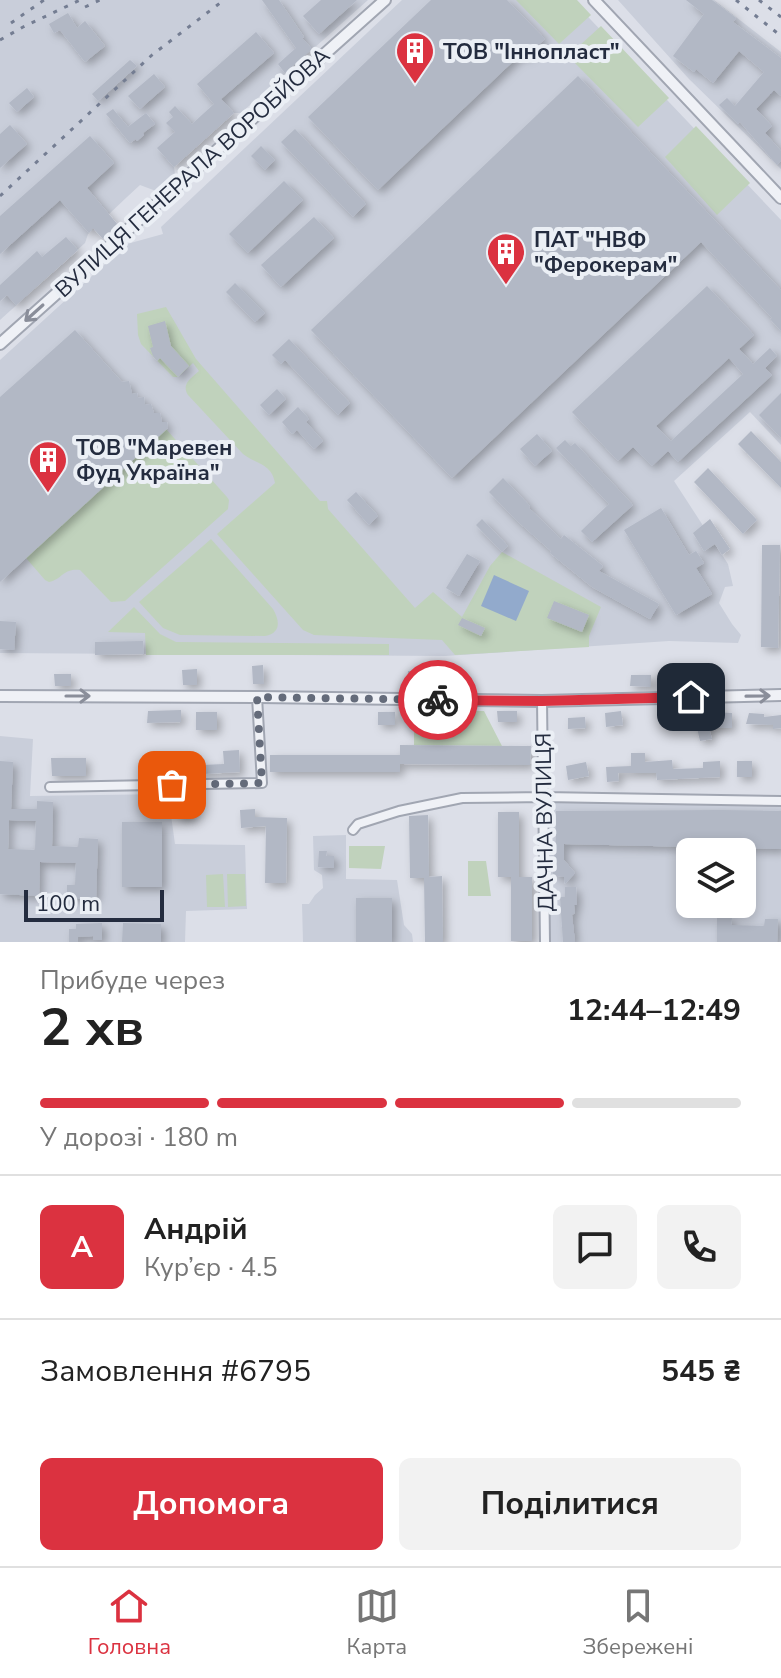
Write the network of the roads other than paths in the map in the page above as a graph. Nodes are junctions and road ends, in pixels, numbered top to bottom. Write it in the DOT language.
graph roads {
  1 [pos="385,0"];
  2 [pos="594,0"];
  3 [pos="781,198"];
  4 [pos="0,344"];
  5 [pos="781,695"];
  6 [pos="0,696"];
  7 [pos="257,697"];
  8 [pos="542,701"];
  9 [pos="50,787"];
  10 [pos="544,797"];
  11 [pos="781,801"];
  12 [pos="353,830"];
  13 [pos="545,942"];
  1 -- 4 [label="street, ВУЛИЦЯ ГЕНЕРАЛА ВОРОБЙОВА, one-way"];
  2 -- 3 [label="street"];
  8 -- 5 [label="street, one-way"];
  6 -- 7 [label="street, one-way"];
  7 -- 8 [label="street"];
  7 -- 9 [label="street"];
  8 -- 10 [label="street, ДАЧНА ВУЛИЦЯ"];
  10 -- 11 [label="street"];
  10 -- 12 [label="street"];
  10 -- 13 [label="street, ДАЧНА ВУЛИЦЯ"];
}
